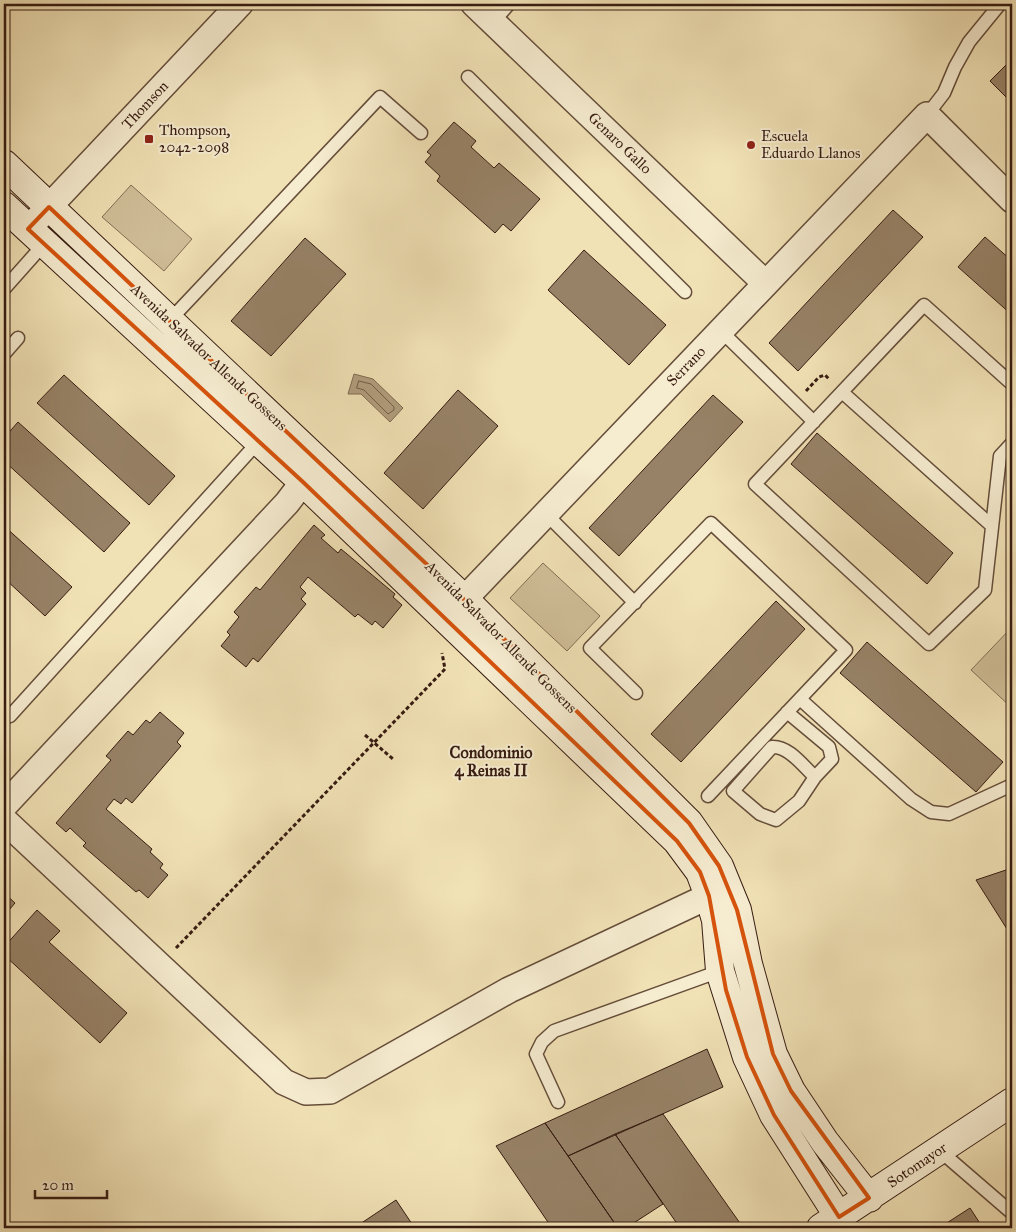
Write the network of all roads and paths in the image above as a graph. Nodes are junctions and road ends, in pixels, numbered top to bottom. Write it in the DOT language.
graph roads {
  1 [pos="240,4"];
  2 [pos="474,4"];
  3 [pos="509,4"];
  4 [pos="1000,4"];
  5 [pos="492,22"];
  6 [pos="468,76"];
  7 [pos="927,115"];
  8 [pos="421,133"];
  9 [pos="4,164"];
  10 [pos="1012,200"];
  11 [pos="49,207"];
  12 [pos="18,223"];
  13 [pos="766,283"];
  14 [pos="4,289"];
  15 [pos="685,292"];
  16 [pos="170,320"];
  17 [pos="720,330"];
  18 [pos="18,338"];
  19 [pos="4,354"];
  20 [pos="1012,384"];
  21 [pos="842,392"];
  22 [pos="814,422"];
  23 [pos="259,441"];
  24 [pos="1012,443"];
  25 [pos="303,482"];
  26 [pos="546,514"];
  27 [pos="992,526"];
  28 [pos="634,603"];
  29 [pos="455,615"];
  30 [pos="636,693"];
  31 [pos="800,698"];
  32 [pos="787,712"];
  33 [pos="4,718"];
  34 [pos="365,735"];
  35 [pos="375,744"];
  36 [pos="393,760"];
  37 [pos="815,777"];
  38 [pos="1012,785"];
  39 [pos="708,796"];
  40 [pos="4,806"];
  41 [pos="4,820"];
  42 [pos="719,892"];
  43 [pos="158,967"];
  44 [pos="720,971"];
  45 [pos="558,1102"];
  46 [pos="1012,1102"];
  47 [pos="939,1150"];
  48 [pos="868,1198"];
  49 [pos="1012,1213"];
  50 [pos="830,1222"];
  1 -- 11 [label="street, Thomson"];
  2 -- 5 [label="street, Genaro Gallo"];
  3 -- 5 [label="lane"];
  4 -- 7 [label="lane"];
  5 -- 13 [label="street, Genaro Gallo"];
  6 -- 15 [label="lane"];
  7 -- 10 [label="street"];
  7 -- 13 [label="street, Serrano"];
  8 -- 16 [label="lane"];
  9 -- 11 [label="main road, Avenida Salvador Allende Gossens"];
  11 -- 12 [label="street, Thomson"];
  11 -- 16 [label="main road, Avenida Salvador Allende Gossens"];
  12 -- 14 [label="lane"];
  12 -- 23 [label="main road, Avenida Salvador Allende Gossens"];
  13 -- 17 [label="street, Serrano"];
  16 -- 29 [label="main road, Avenida Salvador Allende Gossens"];
  17 -- 22 [label="lane"];
  17 -- 26 [label="street, Serrano"];
  18 -- 19 [label="lane"];
  20 -- 21 [label="lane"];
  21 -- 22 [label="lane"];
  21 -- 27 [label="lane"];
  22 -- 27 [label="lane"];
  23 -- 25 [label="main road, Avenida Salvador Allende Gossens"];
  23 -- 33 [label="lane"];
  24 -- 27 [label="lane"];
  25 -- 29 [label="main road, Avenida Salvador Allende Gossens"];
  25 -- 40 [label="street"];
  26 -- 28 [label="lane"];
  26 -- 29 [label="street, Serrano"];
  28 -- 30 [label="lane"];
  28 -- 31 [label="lane"];
  29 -- 35 [label="path"];
  29 -- 42 [label="main road, Avenida Salvador Allende Gossens"];
  31 -- 32 [label="lane"];
  31 -- 38 [label="lane"];
  32 -- 37 [label="lane"];
  32 -- 39 [label="lane"];
  34 -- 35 [label="path"];
  35 -- 36 [label="path"];
  35 -- 43 [label="path"];
  37 -- 37 [label="lane"];
  41 -- 43 [label="street"];
  42 -- 43 [label="street"];
  42 -- 44 [label="main road, Avenida Salvador Allende Gossens"];
  42 -- 48 [label="main road, Avenida Salvador Allende Gossens"];
  44 -- 45 [label="lane"];
  44 -- 50 [label="main road, Avenida Salvador Allende Gossens"];
  46 -- 47 [label="main road, Sotomayor"];
  47 -- 48 [label="main road, Sotomayor"];
  47 -- 49 [label="lane"];
  48 -- 50 [label="main road, Sotomayor"];
}
